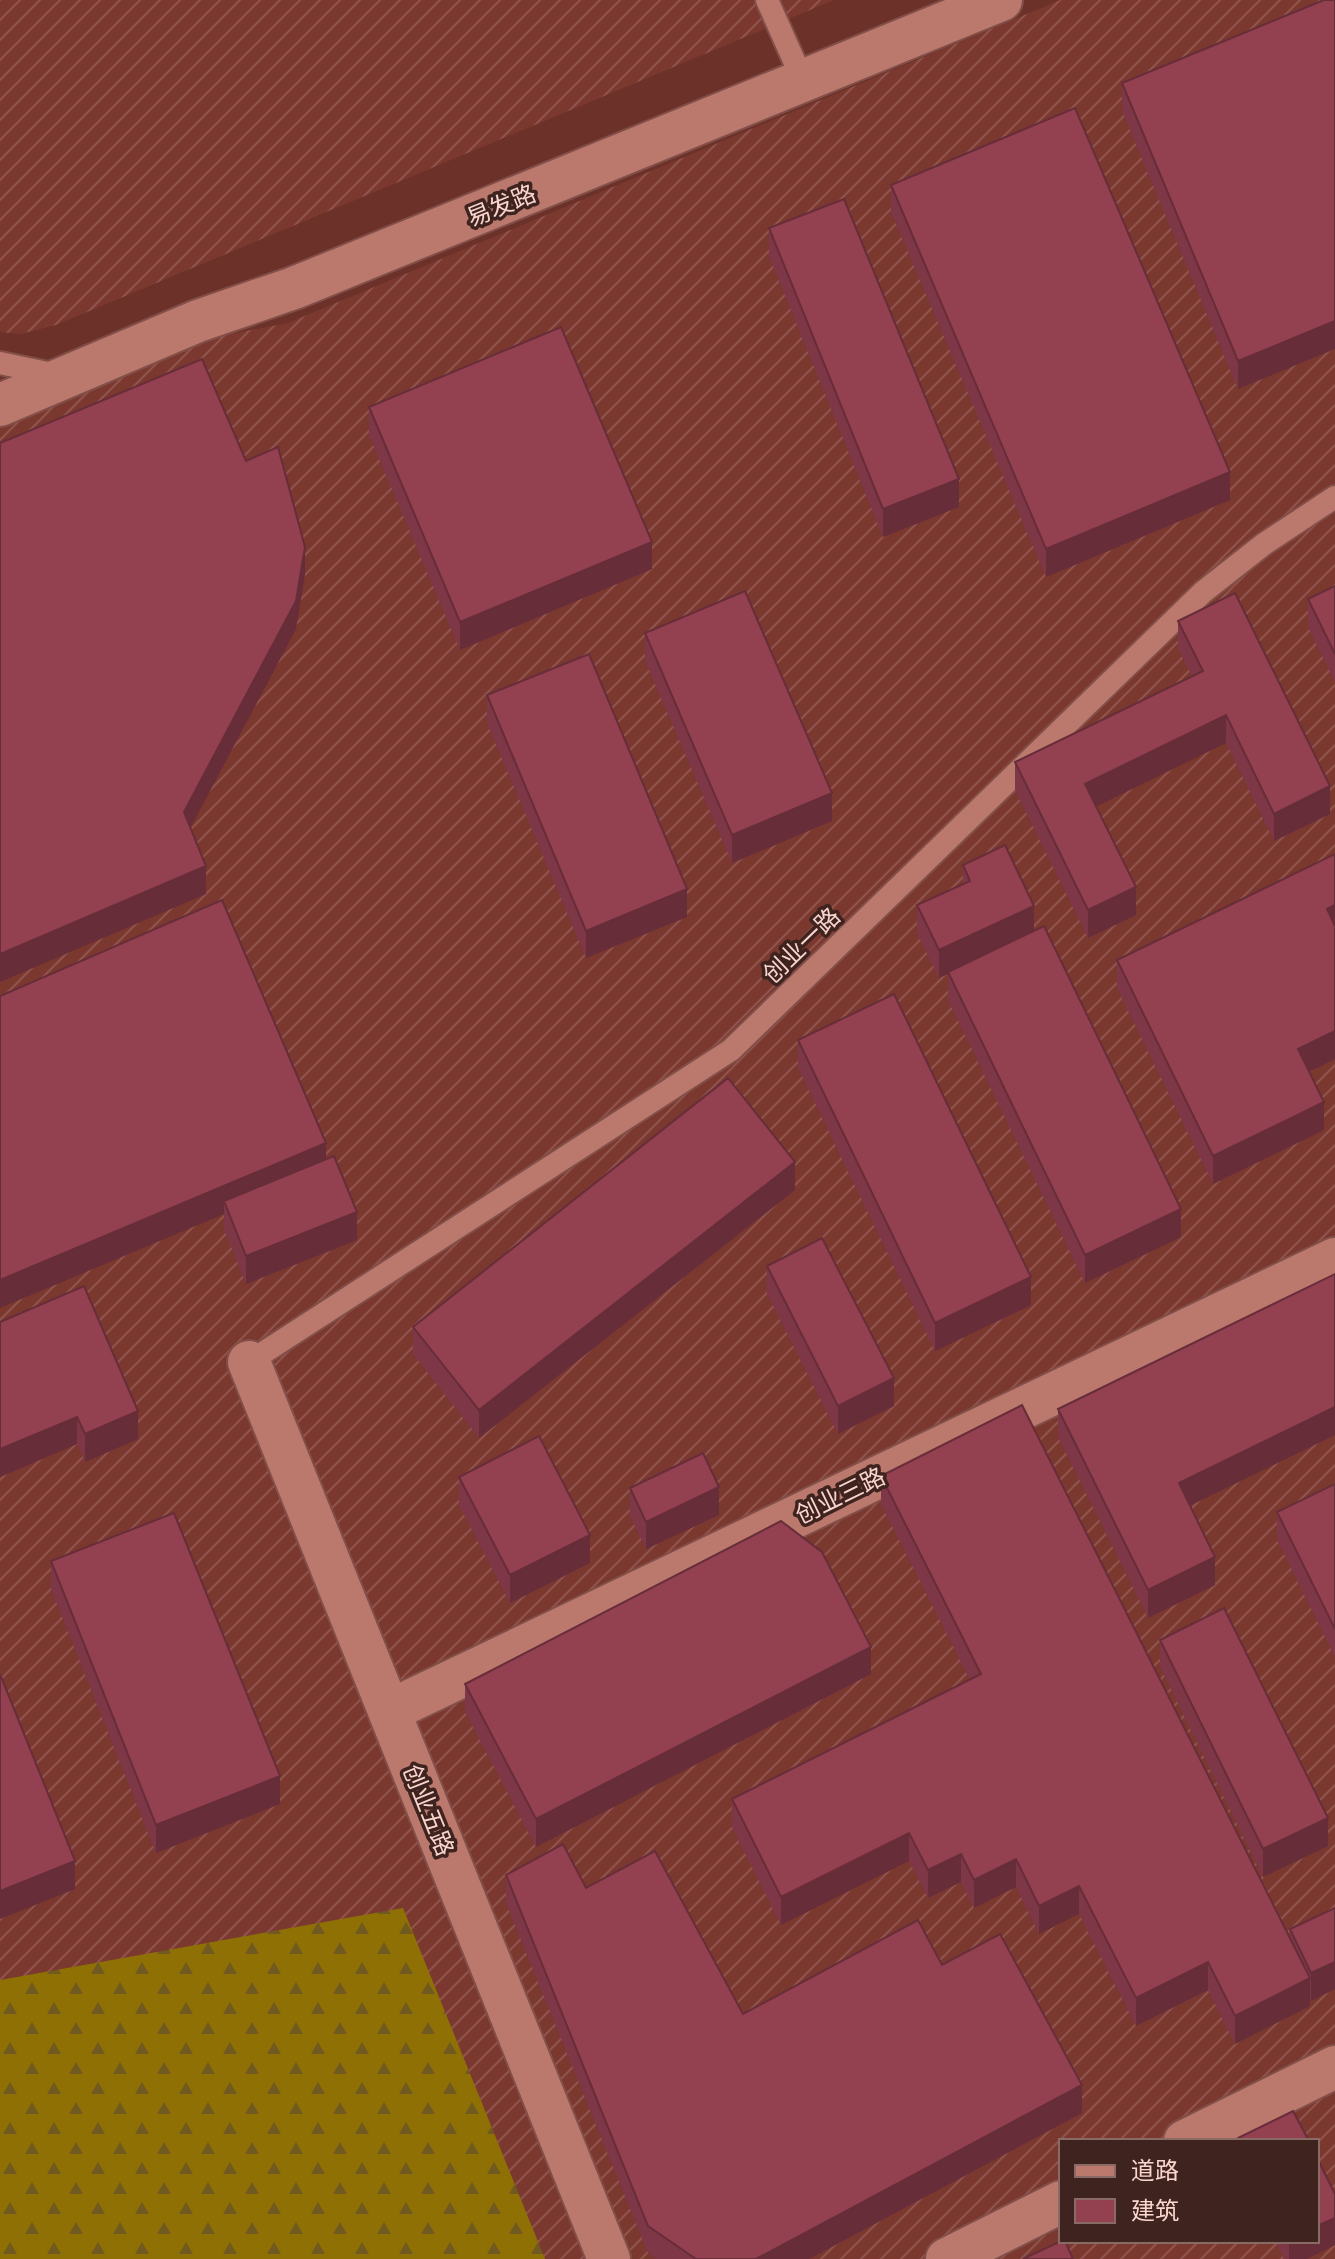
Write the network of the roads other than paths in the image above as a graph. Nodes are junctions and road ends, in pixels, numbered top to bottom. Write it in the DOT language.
graph roads {
  1 [pos="767,0"];
  2 [pos="1001,0"];
  3 [pos="804,83"];
  4 [pos="0,363"];
  5 [pos="62,376"];
  6 [pos="0,405"];
  7 [pos="1335,497"];
  8 [pos="1335,1259"];
  9 [pos="249,1362"];
  10 [pos="389,1711"];
  11 [pos="1335,2067"];
  12 [pos="1189,2139"];
  13 [pos="1059,2203"];
  14 [pos="609,2259"];
  15 [pos="947,2259"];
  1 -- 3 [label="lane"];
  2 -- 3 [label="street, 易发路"];
  3 -- 5 [label="street, 易发路"];
  4 -- 5 [label="lane"];
  5 -- 6 [label="street, 易发路"];
  7 -- 9 [label="lane, 创业一路"];
  8 -- 10 [label="street, 创业三路"];
  9 -- 10 [label="street, 创业五路"];
  10 -- 14 [label="street, 创业五路"];
  11 -- 12 [label="street"];
  13 -- 15 [label="street"];
}
